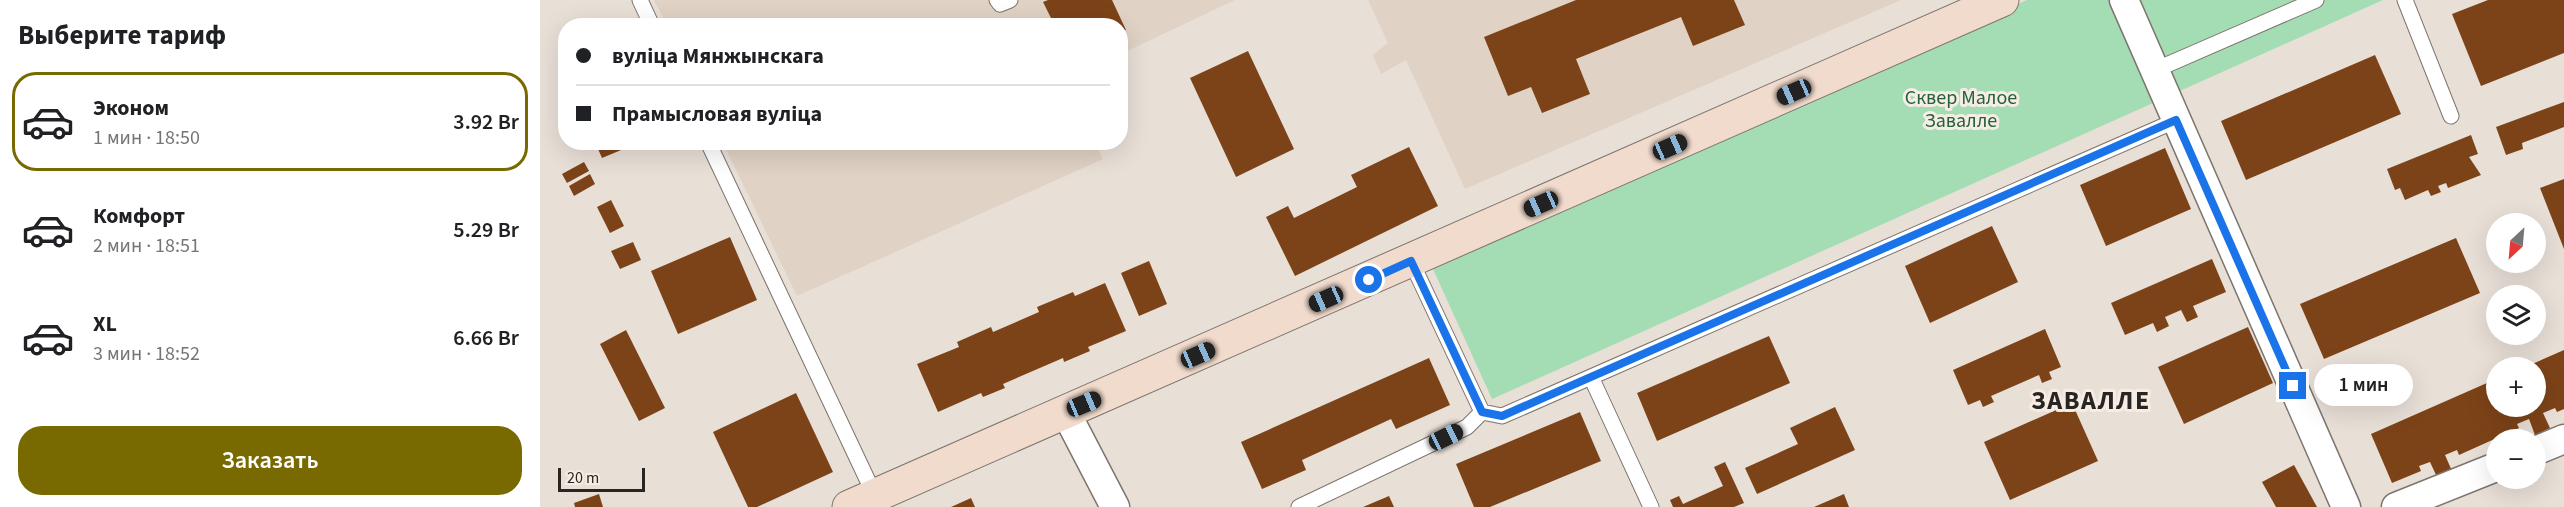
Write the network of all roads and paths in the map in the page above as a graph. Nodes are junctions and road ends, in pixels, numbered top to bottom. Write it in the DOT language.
graph roads {
  1 [pos="640,0"];
  2 [pos="997,0"];
  3 [pos="1010,0"];
  4 [pos="2002,0"];
  5 [pos="2124,0"];
  6 [pos="2316,0"];
  7 [pos="2405,0"];
  8 [pos="648,18"];
  9 [pos="2155,70"];
  10 [pos="2451,116"];
  11 [pos="2176,120"];
  12 [pos="711,150"];
  13 [pos="1411,261"];
  14 [pos="1592,377"];
  15 [pos="1065,411"];
  16 [pos="1482,412"];
  17 [pos="2564,440"];
  18 [pos="2546,447"];
  19 [pos="2486,471"];
  20 [pos="862,501"];
  21 [pos="1115,507"];
  22 [pos="1299,507"];
  23 [pos="1651,507"];
  24 [pos="2346,507"];
  25 [pos="2396,507"];
  1 -- 8 [label="lane"];
  2 -- 3 [label="lane"];
  4 -- 13 [label="street"];
  5 -- 9 [label="street"];
  6 -- 9 [label="lane"];
  7 -- 10 [label="lane"];
  9 -- 11 [label="street"];
  11 -- 14 [label="lane"];
  11 -- 24 [label="street"];
  12 -- 20 [label="lane"];
  13 -- 15 [label="street"];
  13 -- 16 [label="lane"];
  14 -- 16 [label="lane"];
  14 -- 23 [label="lane"];
  15 -- 20 [label="street"];
  15 -- 21 [label="street"];
  16 -- 22 [label="lane"];
  17 -- 18 [label="street"];
  19 -- 25 [label="street"];
}
